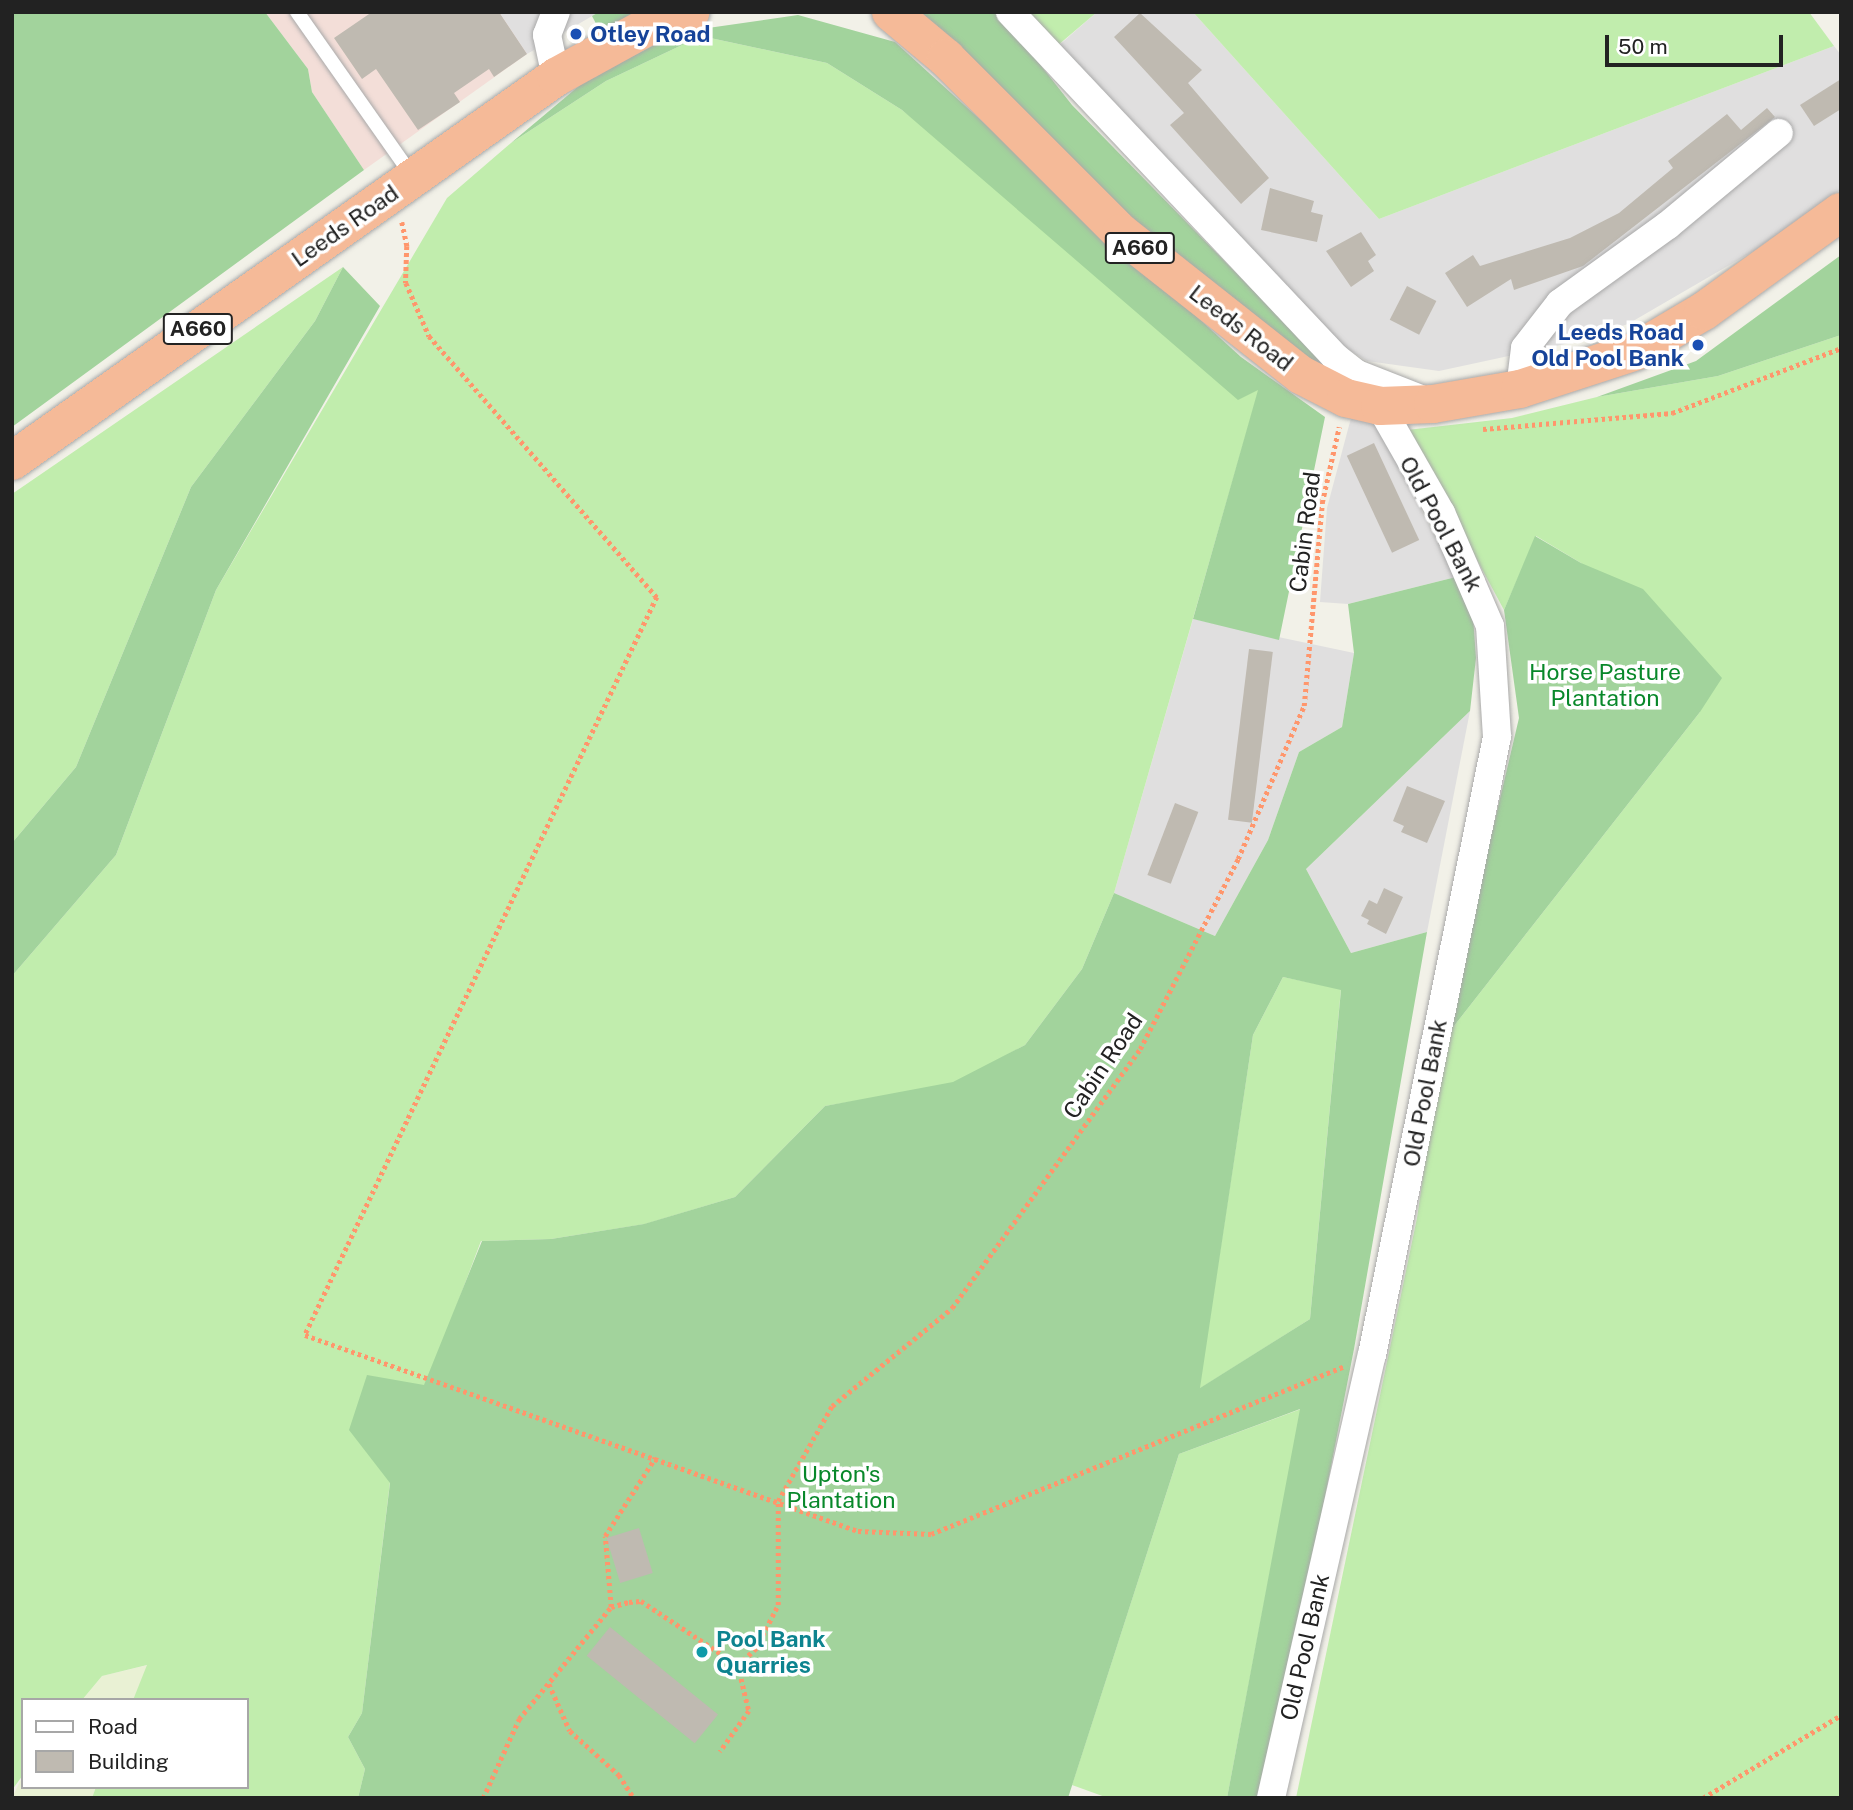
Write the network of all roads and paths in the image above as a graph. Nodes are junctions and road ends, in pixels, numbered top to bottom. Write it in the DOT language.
graph roads {
  1 [pos="296,12"];
  2 [pos="556,12"];
  3 [pos="690,12"];
  4 [pos="891,12"];
  5 [pos="1010,12"];
  6 [pos="555,77"];
  7 [pos="1779,133"];
  8 [pos="400,188"];
  9 [pos="1841,212"];
  10 [pos="1841,348"];
  11 [pos="1363,402"];
  12 [pos="1433,404"];
  13 [pos="1521,407"];
  14 [pos="12,461"];
  15 [pos="1372,1355"];
  16 [pos="655,1458"];
  17 [pos="778,1501"];
  18 [pos="611,1607"];
  19 [pos="738,1665"];
  20 [pos="549,1684"];
  21 [pos="1841,1715"];
  22 [pos="720,1752"];
  23 [pos="483,1798"];
  24 [pos="634,1798"];
  25 [pos="1271,1798"];
  26 [pos="1703,1798"];
  1 -- 8 [label="lane"];
  2 -- 6 [label="street"];
  3 -- 6 [label="highway, Leeds Road / A660"];
  4 -- 11 [label="highway, Leeds Road / A660"];
  5 -- 12 [label="street"];
  6 -- 8 [label="highway, Leeds Road / A660"];
  7 -- 13 [label="street"];
  8 -- 14 [label="highway, Leeds Road / A660"];
  8 -- 16 [label="path"];
  9 -- 13 [label="highway, Leeds Road / A660"];
  10 -- 13 [label="path"];
  11 -- 12 [label="highway, Leeds Road / A660"];
  11 -- 15 [label="street, Old Pool Bank"];
  11 -- 17 [label="path, Cabin Road"];
  12 -- 13 [label="highway, Leeds Road / A660"];
  15 -- 17 [label="path"];
  15 -- 25 [label="street, Old Pool Bank"];
  16 -- 17 [label="path"];
  16 -- 18 [label="path"];
  17 -- 19 [label="path, Cabin Road"];
  18 -- 19 [label="path"];
  18 -- 20 [label="path"];
  19 -- 22 [label="path"];
  20 -- 23 [label="path"];
  20 -- 24 [label="path"];
  21 -- 26 [label="path"];
}
